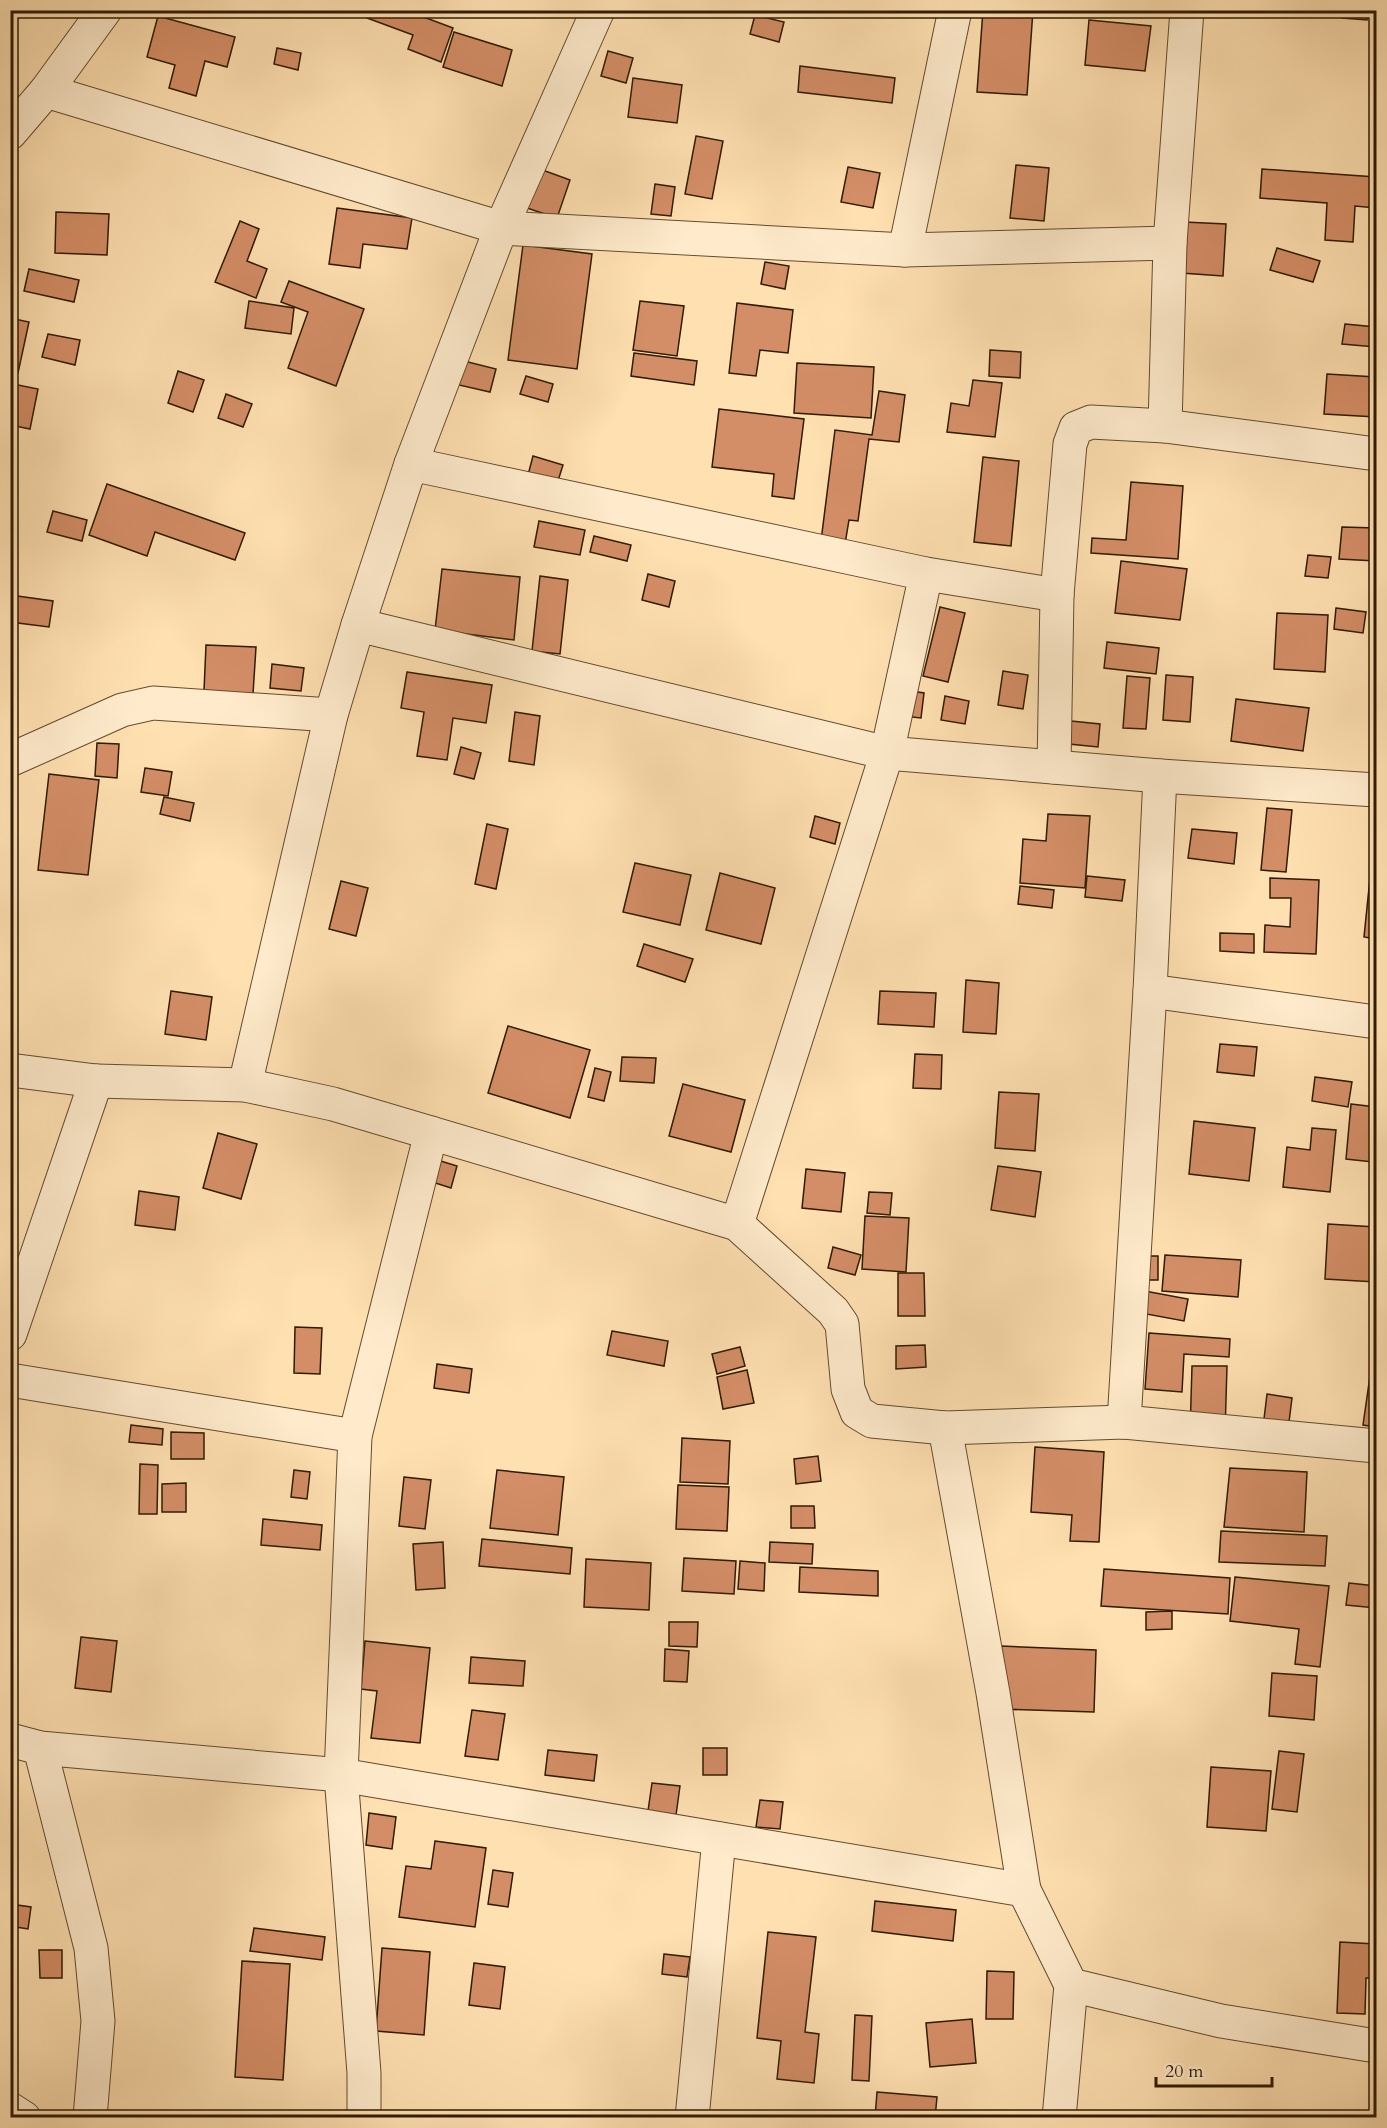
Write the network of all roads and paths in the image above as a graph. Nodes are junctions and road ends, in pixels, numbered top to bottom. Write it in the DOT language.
graph roads {
  1 [pos="105,10"];
  2 [pos="597,10"];
  3 [pos="955,10"];
  4 [pos="1187,10"];
  5 [pos="46,91"];
  6 [pos="10,133"];
  7 [pos="501,228"];
  8 [pos="1170,243"];
  9 [pos="905,250"];
  10 [pos="1164,426"];
  11 [pos="1377,454"];
  12 [pos="411,464"];
  13 [pos="926,574"];
  14 [pos="1057,595"];
  15 [pos="358,625"];
  16 [pos="331,716"];
  17 [pos="887,753"];
  18 [pos="10,760"];
  19 [pos="1054,767"];
  20 [pos="1160,776"];
  21 [pos="1377,790"];
  22 [pos="1150,991"];
  23 [pos="1377,1022"];
  24 [pos="10,1070"];
  25 [pos="96,1081"];
  26 [pos="245,1085"];
  27 [pos="431,1133"];
  28 [pos="737,1224"];
  29 [pos="11,1329"];
  30 [pos="10,1380"];
  31 [pos="1124,1422"];
  32 [pos="945,1428"];
  33 [pos="355,1436"];
  34 [pos="1377,1446"];
  35 [pos="25,1744"];
  36 [pos="341,1775"];
  37 [pos="719,1839"];
  38 [pos="1024,1890"];
  39 [pos="1071,1985"];
  40 [pos="1377,2046"];
  41 [pos="10,2109"];
  42 [pos="24,2118"];
  43 [pos="90,2118"];
  44 [pos="364,2118"];
  45 [pos="692,2118"];
  46 [pos="1059,2118"];
  1 -- 5 [label="street"];
  2 -- 7 [label="street"];
  3 -- 9 [label="street"];
  4 -- 8 [label="street"];
  5 -- 6 [label="street"];
  5 -- 7 [label="street"];
  7 -- 9 [label="street"];
  7 -- 12 [label="street"];
  8 -- 9 [label="street"];
  8 -- 10 [label="street"];
  10 -- 11 [label="street"];
  10 -- 14 [label="street"];
  12 -- 13 [label="street"];
  12 -- 15 [label="street"];
  13 -- 14 [label="street"];
  13 -- 17 [label="street"];
  14 -- 19 [label="street"];
  15 -- 16 [label="street"];
  15 -- 17 [label="street"];
  16 -- 18 [label="street"];
  16 -- 26 [label="street"];
  17 -- 19 [label="street"];
  17 -- 28 [label="street"];
  19 -- 20 [label="street"];
  20 -- 21 [label="street"];
  20 -- 22 [label="street"];
  22 -- 23 [label="street"];
  22 -- 31 [label="street"];
  24 -- 25 [label="street"];
  25 -- 26 [label="street"];
  25 -- 29 [label="street"];
  26 -- 27 [label="street"];
  27 -- 28 [label="street"];
  27 -- 33 [label="street"];
  28 -- 32 [label="street"];
  30 -- 33 [label="street"];
  31 -- 32 [label="street"];
  31 -- 34 [label="street"];
  32 -- 38 [label="street"];
  33 -- 36 [label="street"];
  35 -- 36 [label="street"];
  35 -- 43 [label="street"];
  36 -- 37 [label="street"];
  36 -- 44 [label="street"];
  37 -- 38 [label="street"];
  37 -- 45 [label="street"];
  38 -- 39 [label="street"];
  39 -- 40 [label="street"];
  39 -- 46 [label="street"];
  41 -- 42 [label="street"];
}
